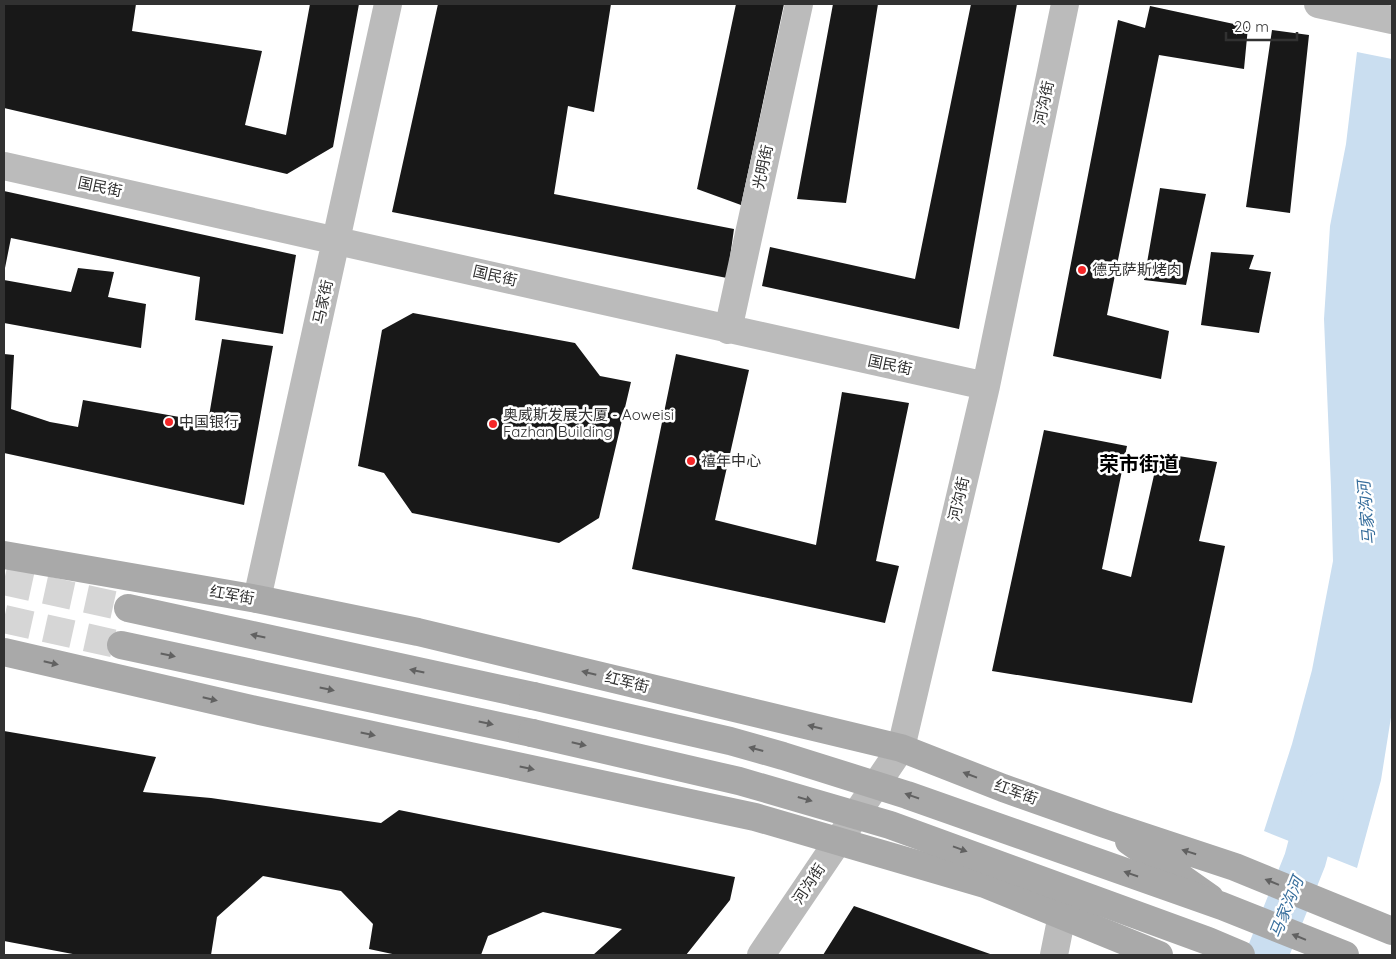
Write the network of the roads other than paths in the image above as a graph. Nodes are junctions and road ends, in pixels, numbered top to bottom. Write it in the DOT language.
graph roads {
  1 [pos="388,4"];
  2 [pos="799,4"];
  3 [pos="1065,4"];
  4 [pos="1331,6"];
  5 [pos="1392,20"];
  6 [pos="4,166"];
  7 [pos="336,239"];
  8 [pos="728,330"];
  9 [pos="986,386"];
  10 [pos="4,555"];
  11 [pos="258,599"];
  12 [pos="128,608"];
  13 [pos="418,632"];
  14 [pos="120,645"];
  15 [pos="4,652"];
  16 [pos="468,682"];
  17 [pos="900,748"];
  18 [pos="1105,824"];
  19 [pos="838,840"];
  20 [pos="1222,906"];
  21 [pos="1062,915"];
  22 [pos="1392,931"];
  23 [pos="1208,941"];
  24 [pos="761,955"];
  25 [pos="1054,955"];
  26 [pos="1159,955"];
  27 [pos="1241,955"];
  28 [pos="1345,955"];
  1 -- 7 [label="street, 马家街"];
  2 -- 8 [label="street, 光明街"];
  3 -- 9 [label="street, 河沟街"];
  4 -- 5 [label="street"];
  6 -- 7 [label="street, 国民街"];
  7 -- 8 [label="street, 国民街"];
  7 -- 11 [label="street, 马家街"];
  8 -- 9 [label="street, 国民街"];
  9 -- 17 [label="street, 河沟街"];
  10 -- 11 [label="main road, 红军街"];
  11 -- 13 [label="main road, 红军街"];
  16 -- 12 [label="main road, one-way"];
  13 -- 16 [label="main road"];
  17 -- 13 [label="main road, 红军街, one-way"];
  14 -- 23 [label="main road, one-way, bridge"];
  15 -- 19 [label="main road, one-way"];
  20 -- 16 [label="main road, one-way, bridge"];
  18 -- 17 [label="main road, 红军街, one-way"];
  17 -- 19 [label="street, 河沟街"];
  18 -- 20 [label="main road"];
  22 -- 18 [label="main road, 红军街, one-way"];
  19 -- 21 [label="main road"];
  19 -- 24 [label="street, 河沟街"];
  28 -- 20 [label="main road, one-way, bridge"];
  21 -- 23 [label="main road"];
  21 -- 25 [label="street"];
  21 -- 26 [label="main road"];
  23 -- 27 [label="main road, bridge"];
}
